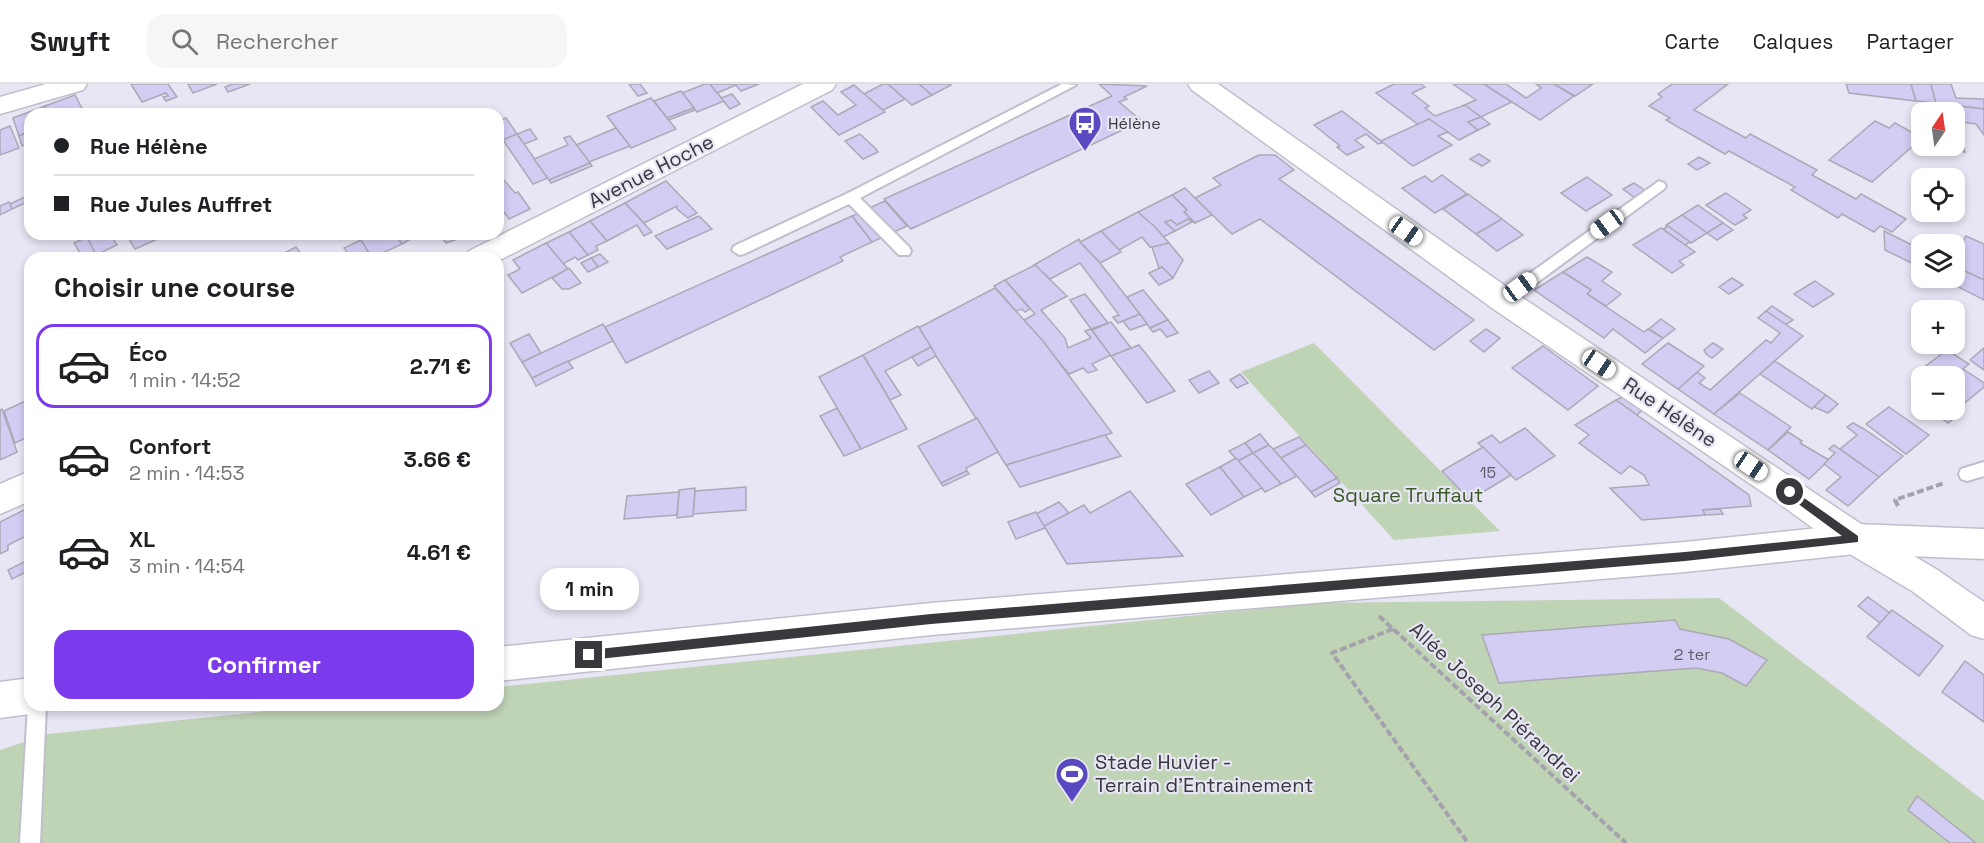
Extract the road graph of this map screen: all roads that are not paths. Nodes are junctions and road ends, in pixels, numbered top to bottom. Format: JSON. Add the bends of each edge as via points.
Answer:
{"nodes":[{"id":1,"x":74,"y":84,"type":"edge"},
{"id":2,"x":823,"y":84,"type":"edge"},
{"id":3,"x":1070,"y":85,"type":"edge"},
{"id":4,"x":1210,"y":91,"type":"edge"},
{"id":5,"x":0,"y":106,"type":"edge"},
{"id":6,"x":1659,"y":186,"type":"dead end"},
{"id":7,"x":852,"y":196,"type":"junction"},
{"id":8,"x":739,"y":250,"type":"dead end"},
{"id":9,"x":904,"y":251,"type":"dead end"},
{"id":10,"x":491,"y":252,"type":"edge"},
{"id":11,"x":1503,"y":300,"type":"junction"},
{"id":12,"x":1984,"y":469,"type":"edge"},
{"id":13,"x":1967,"y":474,"type":"road end"},
{"id":14,"x":24,"y":488,"type":"edge"},
{"id":15,"x":0,"y":500,"type":"edge"},
{"id":16,"x":1854,"y":539,"type":"junction"},
{"id":17,"x":1984,"y":544,"type":"edge"},
{"id":18,"x":1984,"y":623,"type":"edge"},
{"id":19,"x":504,"y":663,"type":"edge"},
{"id":20,"x":24,"y":697,"type":"edge"},
{"id":21,"x":0,"y":700,"type":"edge"},
{"id":22,"x":38,"y":711,"type":"edge"},
{"id":23,"x":30,"y":843,"type":"edge"}],
"edges":[{"from":1,"to":5,"type":"street"},
{"from":2,"to":10,"type":"street","name":"Avenue Hoche"},
{"from":3,"to":7,"type":"lane"},
{"from":4,"to":11,"type":"street","name":"Rue Hélène"},
{"from":6,"to":11,"type":"lane"},
{"from":7,"to":8,"type":"lane"},
{"from":7,"to":9,"type":"lane"},
{"from":11,"to":16,"type":"street","name":"Rue Hélène"},
{"from":12,"to":13,"type":"lane"},
{"from":14,"to":15,"type":"street"},
{"from":16,"to":17,"type":"street"},
{"from":16,"to":18,"type":"street","name":"Rue Hélène","via":[[1924,580]]},
{"from":16,"to":19,"type":"street","via":[[1685,557],[931,619]]},
{"from":20,"to":21,"type":"street"},
{"from":22,"to":23,"type":"lane"}]}
